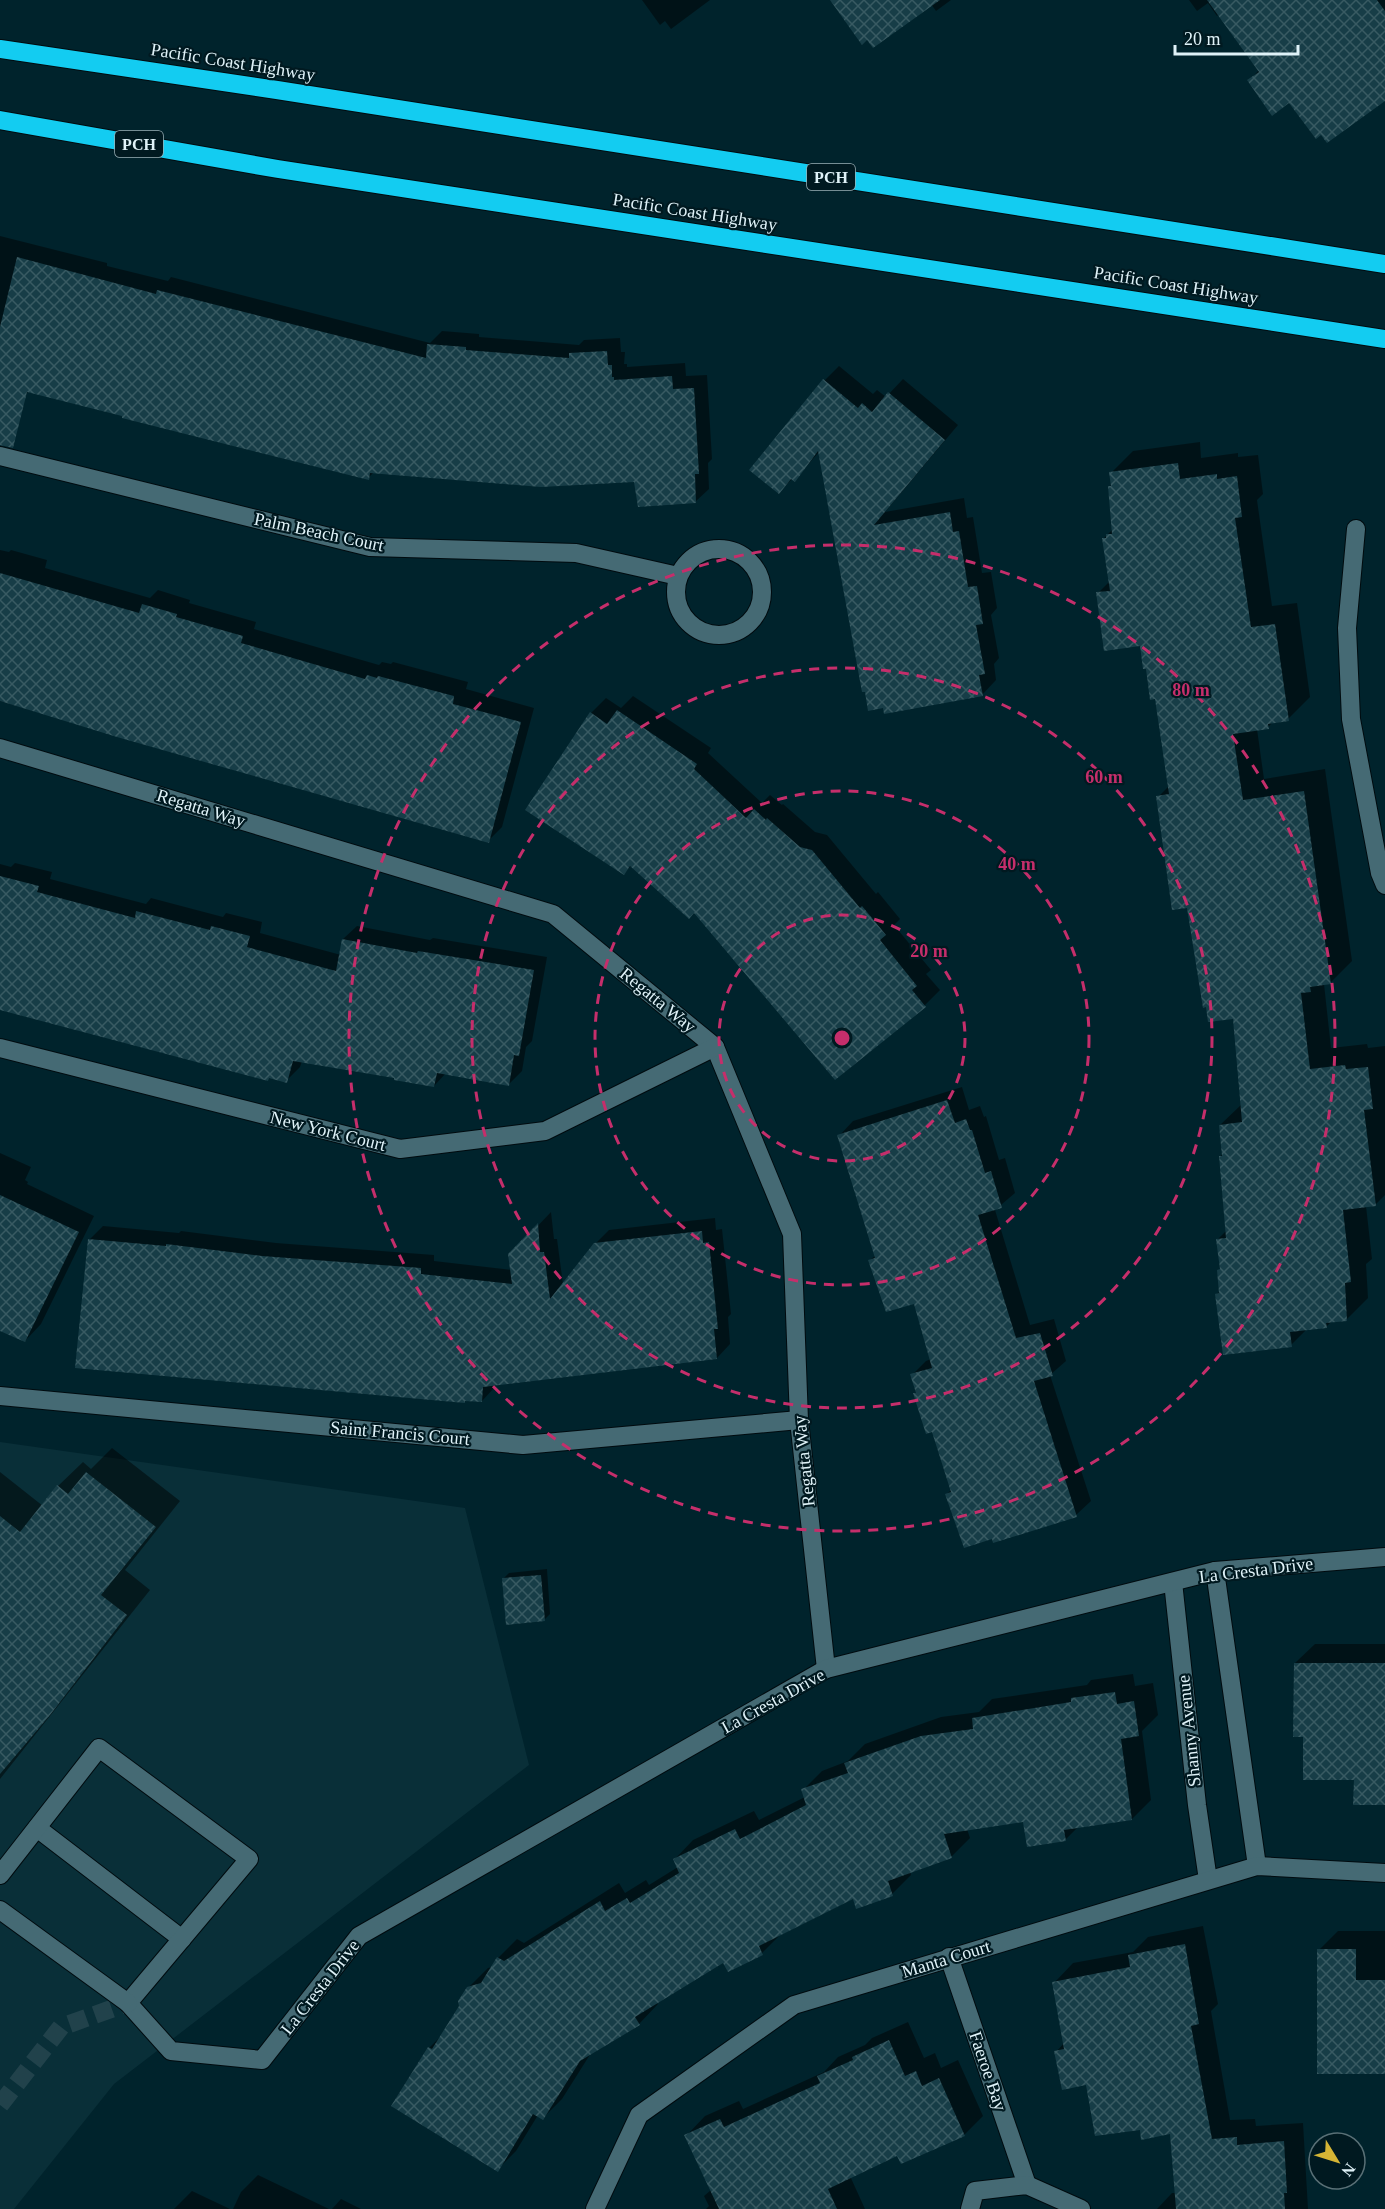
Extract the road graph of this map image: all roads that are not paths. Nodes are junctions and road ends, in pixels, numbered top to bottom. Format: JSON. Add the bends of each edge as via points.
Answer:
{"nodes":[{"id":1,"x":0,"y":49,"type":"edge"},
{"id":2,"x":0,"y":120,"type":"edge"},
{"id":3,"x":1385,"y":264,"type":"edge"},
{"id":4,"x":1385,"y":339,"type":"edge"},
{"id":5,"x":0,"y":456,"type":"edge"},
{"id":6,"x":1356,"y":529,"type":"dead end"},
{"id":7,"x":678,"y":576,"type":"junction"},
{"id":8,"x":0,"y":748,"type":"edge"},
{"id":9,"x":1385,"y":885,"type":"edge"},
{"id":10,"x":715,"y":1047,"type":"junction"},
{"id":11,"x":0,"y":1048,"type":"edge"},
{"id":12,"x":0,"y":1396,"type":"edge"},
{"id":13,"x":799,"y":1419,"type":"junction"},
{"id":14,"x":1385,"y":1557,"type":"edge"},
{"id":15,"x":1215,"y":1571,"type":"junction"},
{"id":16,"x":1173,"y":1582,"type":"junction"},
{"id":17,"x":826,"y":1670,"type":"junction"},
{"id":18,"x":36,"y":1828,"type":"junction"},
{"id":19,"x":1257,"y":1866,"type":"junction"},
{"id":20,"x":1385,"y":1873,"type":"edge"},
{"id":21,"x":0,"y":1875,"type":"edge"},
{"id":22,"x":1208,"y":1880,"type":"junction"},
{"id":23,"x":0,"y":1910,"type":"edge"},
{"id":24,"x":182,"y":1939,"type":"junction"},
{"id":25,"x":949,"y":1957,"type":"junction"},
{"id":26,"x":128,"y":2003,"type":"junction"},
{"id":27,"x":1027,"y":2185,"type":"junction"},
{"id":28,"x":595,"y":2209,"type":"edge"},
{"id":29,"x":970,"y":2209,"type":"edge"},
{"id":30,"x":1081,"y":2209,"type":"edge"}],
"edges":[{"from":1,"to":3,"type":"highway","name":"Pacific Coast Highway","number":"PCH"},
{"from":2,"to":4,"type":"highway","name":"Pacific Coast Highway","number":"PCH","via":[[278,169]]},
{"from":5,"to":7,"type":"street","name":"Palm Beach Court","via":[[370,547],[576,553]]},
{"from":6,"to":9,"type":"street","via":[[1347,628],[1351,719]]},
{"from":7,"to":7,"type":"street","via":[[677,606],[684,620],[696,630],[710,635],[740,631],[760,609],[763,595],[756,569],[735,551],[722,548],[695,555]]},
{"from":8,"to":10,"type":"street","name":"Regatta Way","via":[[553,914]]},
{"from":10,"to":11,"type":"street","name":"New York Court","via":[[545,1131],[400,1149]]},
{"from":10,"to":13,"type":"street","name":"Regatta Way","via":[[792,1234]]},
{"from":12,"to":13,"type":"street","name":"Saint Francis Court","via":[[523,1445]]},
{"from":13,"to":17,"type":"street","name":"Regatta Way"},
{"from":14,"to":15,"type":"street","name":"La Cresta Drive"},
{"from":15,"to":16,"type":"street","name":"La Cresta Drive"},
{"from":15,"to":19,"type":"street"},
{"from":16,"to":17,"type":"street","name":"La Cresta Drive"},
{"from":16,"to":22,"type":"street","name":"Shanny Avenue"},
{"from":17,"to":26,"type":"street","name":"La Cresta Drive","via":[[359,1936],[262,2060],[171,2051]]},
{"from":18,"to":21,"type":"street"},
{"from":18,"to":24,"type":"street"},
{"from":18,"to":24,"type":"street","via":[[99,1748],[249,1859]]},
{"from":19,"to":20,"type":"street","name":"Manta Court"},
{"from":19,"to":22,"type":"street","name":"Manta Court"},
{"from":22,"to":25,"type":"street","name":"Manta Court"},
{"from":23,"to":26,"type":"street"},
{"from":24,"to":26,"type":"street"},
{"from":25,"to":27,"type":"street","name":"Faeroe Bay"},
{"from":25,"to":28,"type":"street","name":"Manta Court","via":[[794,2005],[639,2115]]},
{"from":27,"to":29,"type":"street","via":[[975,2191]]},
{"from":27,"to":30,"type":"street"}]}
